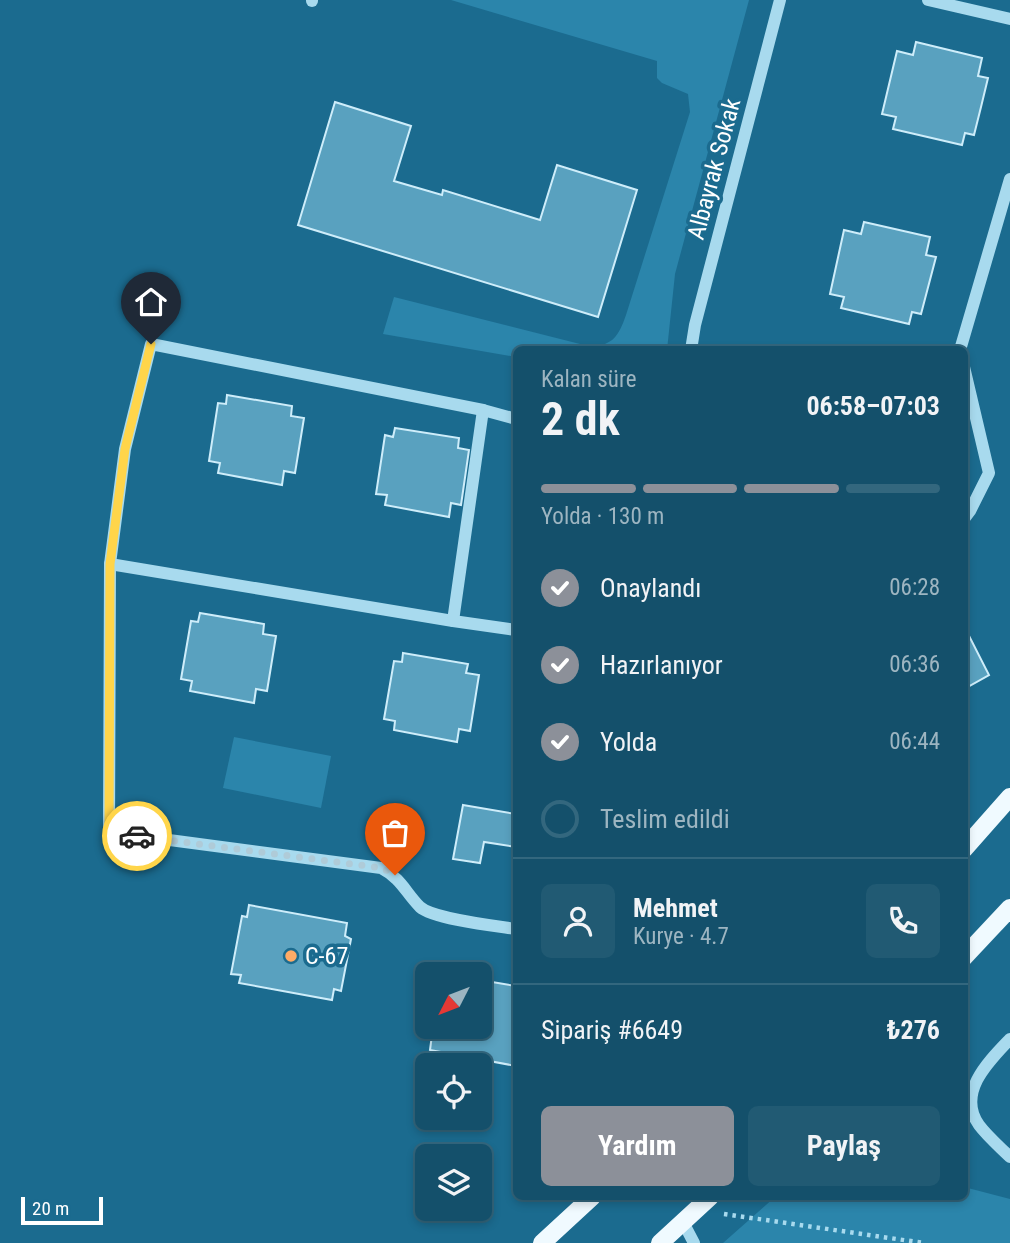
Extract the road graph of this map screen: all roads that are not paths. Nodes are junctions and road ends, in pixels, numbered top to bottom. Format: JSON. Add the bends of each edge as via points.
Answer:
{"nodes":[{"id":1,"x":780,"y":0,"type":"edge"},
{"id":2,"x":928,"y":0,"type":"edge"},
{"id":3,"x":1010,"y":19,"type":"edge"},
{"id":4,"x":1010,"y":179,"type":"edge"},
{"id":5,"x":692,"y":346,"type":"edge"},
{"id":6,"x":961,"y":346,"type":"edge"},
{"id":7,"x":968,"y":385,"type":"edge"},
{"id":8,"x":484,"y":410,"type":"junction"},
{"id":9,"x":513,"y":418,"type":"edge"},
{"id":10,"x":968,"y":512,"type":"edge"},
{"id":11,"x":110,"y":564,"type":"junction"},
{"id":12,"x":453,"y":621,"type":"junction"},
{"id":13,"x":513,"y":629,"type":"edge"},
{"id":14,"x":1010,"y":797,"type":"edge"},
{"id":15,"x":982,"y":828,"type":"junction"},
{"id":16,"x":968,"y":833,"type":"edge"},
{"id":17,"x":968,"y":844,"type":"edge"},
{"id":18,"x":1010,"y":908,"type":"edge"},
{"id":19,"x":513,"y":928,"type":"edge"},
{"id":20,"x":968,"y":953,"type":"edge"},
{"id":21,"x":1010,"y":1039,"type":"edge"},
{"id":22,"x":1010,"y":1157,"type":"edge"},
{"id":23,"x":589,"y":1200,"type":"edge"},
{"id":24,"x":707,"y":1200,"type":"edge"},
{"id":25,"x":690,"y":1216,"type":"junction"},
{"id":26,"x":542,"y":1243,"type":"edge"},
{"id":27,"x":660,"y":1243,"type":"edge"},
{"id":28,"x":694,"y":1243,"type":"edge"}],
"edges":[{"from":1,"to":5,"type":"street","name":"Albayrak Sokak"},
{"from":2,"to":3,"type":"street"},
{"from":4,"to":6,"type":"street"},
{"from":7,"to":10,"type":"street","via":[[989,473]]},
{"from":8,"to":9,"type":"street"},
{"from":8,"to":11,"type":"street","via":[[151,344],[125,449]]},
{"from":8,"to":12,"type":"street"},
{"from":11,"to":12,"type":"street"},
{"from":11,"to":19,"type":"street","via":[[109,832],[382,868],[395,875],[421,908],[434,915]]},
{"from":12,"to":13,"type":"street"},
{"from":14,"to":15,"type":"main road"},
{"from":15,"to":16,"type":"street"},
{"from":15,"to":17,"type":"main road"},
{"from":18,"to":20,"type":"main road"},
{"from":21,"to":22,"type":"street","via":[[982,1070],[971,1098],[979,1124]]},
{"from":23,"to":26,"type":"main road"},
{"from":24,"to":25,"type":"main road"},
{"from":25,"to":27,"type":"main road"},
{"from":25,"to":28,"type":"street"}]}
